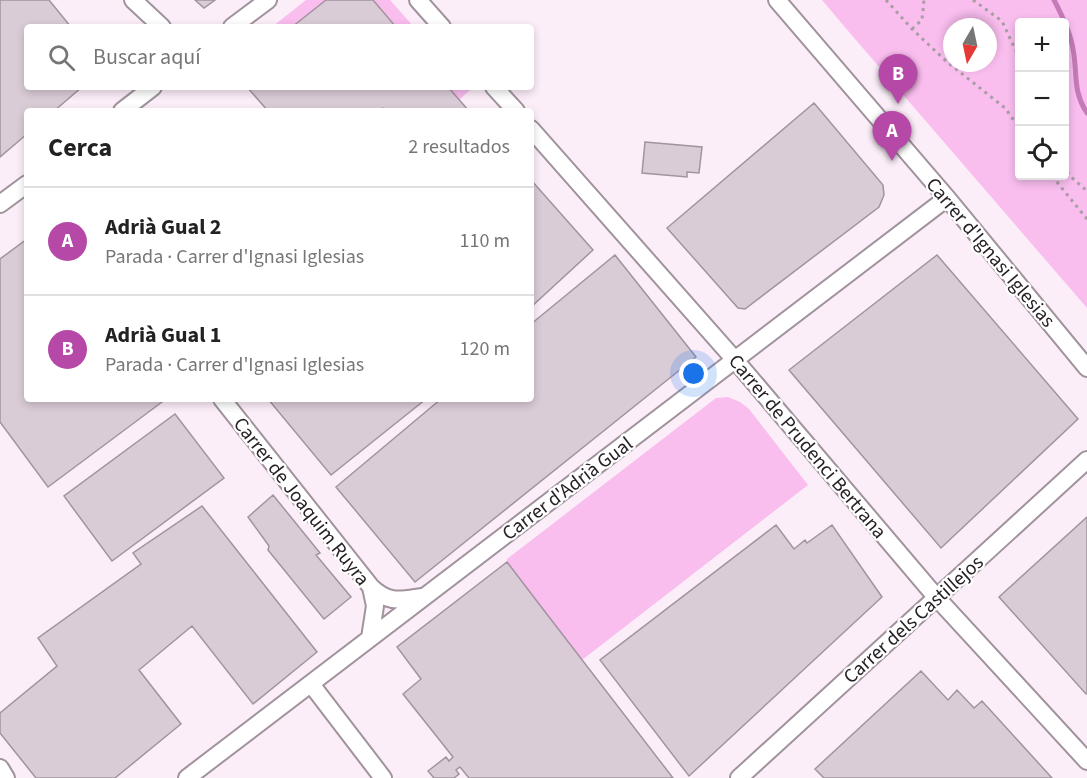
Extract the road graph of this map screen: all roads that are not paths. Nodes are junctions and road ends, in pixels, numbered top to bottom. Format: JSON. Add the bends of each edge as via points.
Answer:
{"nodes":[{"id":1,"x":133,"y":0,"type":"edge"},
{"id":2,"x":268,"y":0,"type":"edge"},
{"id":3,"x":418,"y":0,"type":"edge"},
{"id":4,"x":777,"y":0,"type":"edge"},
{"id":5,"x":159,"y":24,"type":"edge"},
{"id":6,"x":236,"y":24,"type":"edge"},
{"id":7,"x":439,"y":24,"type":"edge"},
{"id":8,"x":149,"y":90,"type":"edge"},
{"id":9,"x":497,"y":90,"type":"edge"},
{"id":10,"x":126,"y":108,"type":"edge"},
{"id":11,"x":513,"y":108,"type":"edge"},
{"id":12,"x":534,"y":132,"type":"edge"},
{"id":13,"x":24,"y":186,"type":"edge"},
{"id":14,"x":24,"y":194,"type":"edge"},
{"id":15,"x":947,"y":198,"type":"junction"},
{"id":16,"x":1,"y":204,"type":"edge"},
{"id":17,"x":735,"y":360,"type":"junction"},
{"id":18,"x":1087,"y":368,"type":"edge"},
{"id":19,"x":224,"y":402,"type":"edge"},
{"id":20,"x":1087,"y":460,"type":"edge"},
{"id":21,"x":371,"y":587,"type":"junction"},
{"id":22,"x":422,"y":597,"type":"junction"},
{"id":23,"x":937,"y":598,"type":"junction"},
{"id":24,"x":370,"y":638,"type":"junction"},
{"id":25,"x":311,"y":684,"type":"junction"},
{"id":26,"x":1087,"y":761,"type":"edge"},
{"id":27,"x":0,"y":768,"type":"edge"},
{"id":28,"x":6,"y":778,"type":"edge"},
{"id":29,"x":187,"y":778,"type":"edge"},
{"id":30,"x":383,"y":778,"type":"edge"},
{"id":31,"x":739,"y":778,"type":"edge"}],
"edges":[{"from":1,"to":5,"type":"street"},
{"from":2,"to":6,"type":"street"},
{"from":3,"to":7,"type":"street"},
{"from":4,"to":15,"type":"street","name":"Carrer d'Ignasi Iglesias"},
{"from":8,"to":10,"type":"street"},
{"from":9,"to":11,"type":"street"},
{"from":12,"to":17,"type":"street","name":"Carrer de Prudenci Bertrana"},
{"from":13,"to":16,"type":"street"},
{"from":14,"to":16,"type":"street"},
{"from":15,"to":17,"type":"street","name":"Carrer d'Adrià Gual"},
{"from":15,"to":18,"type":"street","name":"Carrer d'Ignasi Iglesias"},
{"from":17,"to":22,"type":"street","name":"Carrer d'Adrià Gual"},
{"from":17,"to":23,"type":"street","name":"Carrer de Prudenci Bertrana"},
{"from":19,"to":21,"type":"street","name":"Carrer de Joaquim Ruyra"},
{"from":20,"to":23,"type":"street","name":"Carrer dels Castillejos"},
{"from":21,"to":22,"type":"street","name":"Carrer de Joaquim Ruyra","via":[[393,600]]},
{"from":21,"to":24,"type":"street","via":[[375,606]]},
{"from":22,"to":24,"type":"street","name":"Carrer d'Adrià Gual"},
{"from":23,"to":26,"type":"street","name":"Carrer de Prudenci Bertrana"},
{"from":23,"to":31,"type":"street","name":"Carrer dels Castillejos"},
{"from":24,"to":25,"type":"street","name":"Carrer d'Adrià Gual"},
{"from":25,"to":29,"type":"street","name":"Carrer d'Adrià Gual"},
{"from":25,"to":30,"type":"street"},
{"from":27,"to":28,"type":"street"}]}
